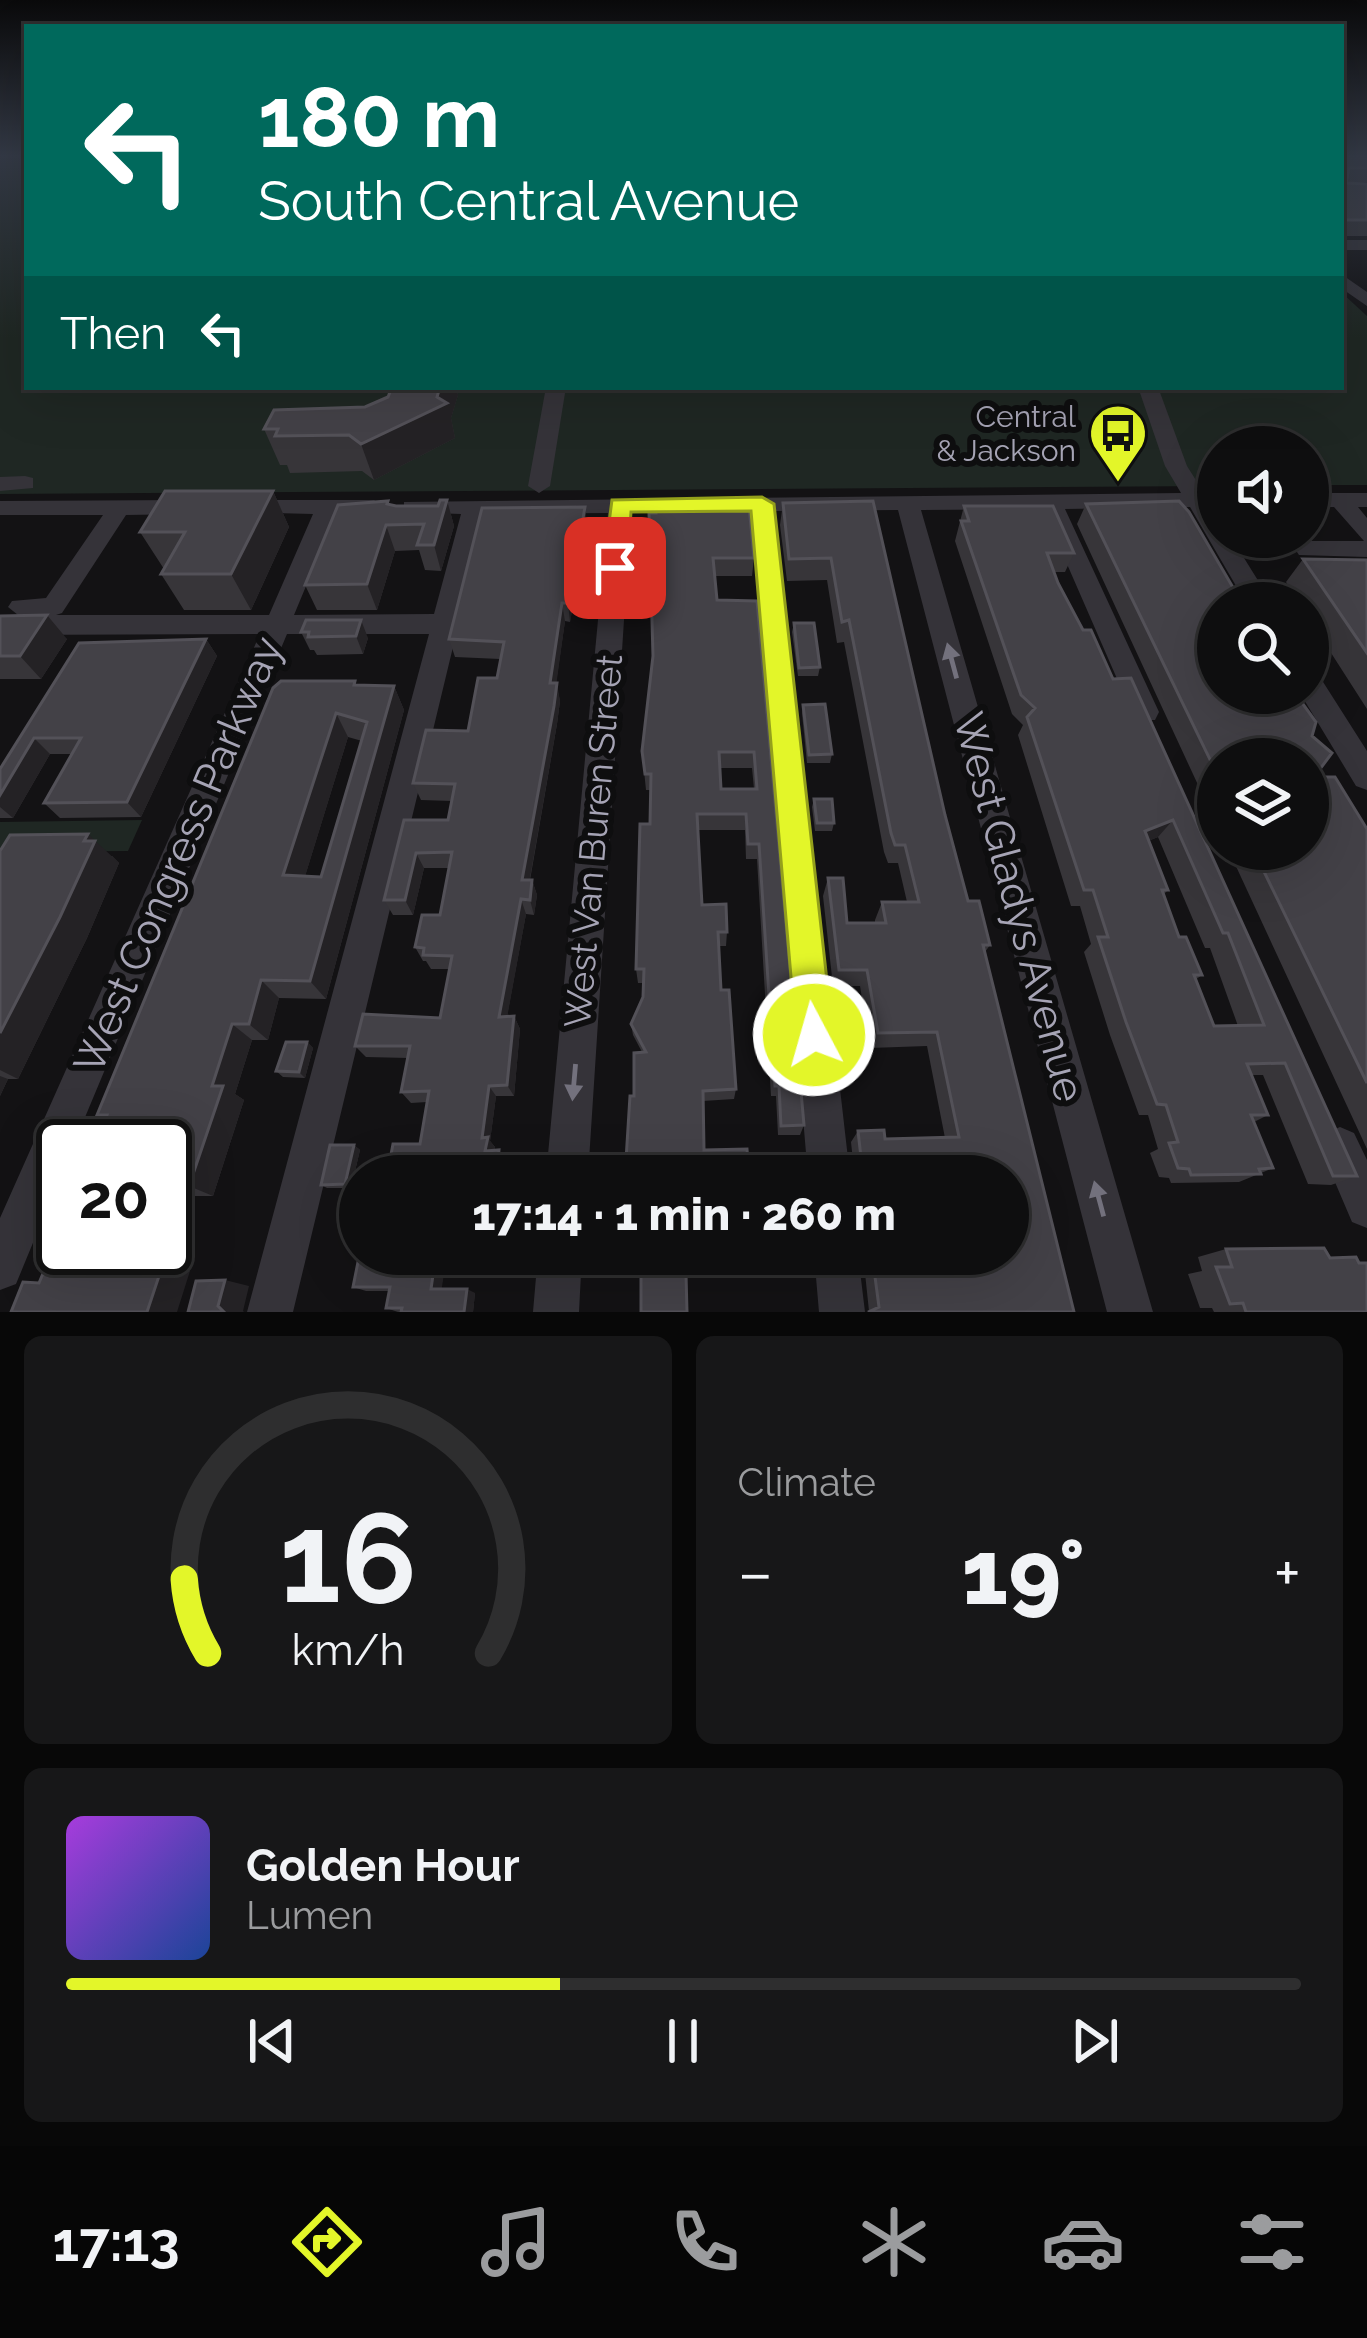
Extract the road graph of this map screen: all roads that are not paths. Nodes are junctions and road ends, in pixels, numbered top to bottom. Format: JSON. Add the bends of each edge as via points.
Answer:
{"nodes":[{"id":1,"x":1344,"y":282,"type":"edge"},
{"id":2,"x":1367,"y":301,"type":"edge"},
{"id":3,"x":555,"y":390,"type":"edge"},
{"id":4,"x":1149,"y":390,"type":"edge"},
{"id":5,"x":25,"y":483,"type":"dead end"},
{"id":6,"x":0,"y":484,"type":"edge"},
{"id":7,"x":539,"y":487,"type":"dead end"},
{"id":8,"x":1197,"y":490,"type":"edge"},
{"id":9,"x":1197,"y":500,"type":"edge"},
{"id":10,"x":1329,"y":500,"type":"edge"},
{"id":11,"x":1340,"y":500,"type":"junction"},
{"id":12,"x":1367,"y":500,"type":"edge"},
{"id":13,"x":1051,"y":502,"type":"junction"},
{"id":14,"x":908,"y":503,"type":"junction"},
{"id":15,"x":762,"y":504,"type":"junction"},
{"id":16,"x":620,"y":505,"type":"junction"},
{"id":17,"x":475,"y":506,"type":"junction"},
{"id":18,"x":328,"y":507,"type":"junction"},
{"id":19,"x":120,"y":508,"type":"junction"},
{"id":20,"x":2,"y":510,"type":"edge"},
{"id":21,"x":1367,"y":534,"type":"edge"},
{"id":22,"x":1367,"y":549,"type":"edge"},
{"id":23,"x":1329,"y":550,"type":"edge"},
{"id":24,"x":0,"y":608,"type":"edge"},
{"id":25,"x":446,"y":623,"type":"junction"},
{"id":26,"x":278,"y":624,"type":"junction"},
{"id":27,"x":0,"y":625,"type":"edge"},
{"id":28,"x":95,"y":625,"type":"junction"},
{"id":29,"x":71,"y":663,"type":"edge"},
{"id":30,"x":1328,"y":714,"type":"edge"},
{"id":31,"x":1155,"y":733,"type":"edge"},
{"id":32,"x":1367,"y":776,"type":"edge"},
{"id":33,"x":1328,"y":1121,"type":"edge"},
{"id":34,"x":569,"y":1155,"type":"edge"},
{"id":35,"x":827,"y":1155,"type":"edge"},
{"id":36,"x":1367,"y":1207,"type":"edge"},
{"id":37,"x":0,"y":1268,"type":"edge"},
{"id":38,"x":559,"y":1275,"type":"edge"},
{"id":39,"x":838,"y":1275,"type":"edge"},
{"id":40,"x":271,"y":1312,"type":"edge"},
{"id":41,"x":556,"y":1312,"type":"edge"},
{"id":42,"x":842,"y":1312,"type":"edge"},
{"id":43,"x":1130,"y":1312,"type":"edge"}],
"edges":[{"from":1,"to":2,"type":"street"},
{"from":3,"to":7,"type":"street"},
{"from":4,"to":8,"type":"street","via":[[1176,466]]},
{"from":5,"to":6,"type":"street"},
{"from":9,"to":13,"type":"street"},
{"from":10,"to":11,"type":"street"},
{"from":11,"to":12,"type":"street"},
{"from":11,"to":21,"type":"street"},
{"from":13,"to":14,"type":"street"},
{"from":13,"to":31,"type":"street"},
{"from":14,"to":15,"type":"street"},
{"from":43,"to":14,"type":"street","name":"West Gladys Avenue","one_way":true},
{"from":15,"to":16,"type":"street"},
{"from":15,"to":35,"type":"street"},
{"from":16,"to":17,"type":"street"},
{"from":16,"to":34,"type":"street","name":"West Van Buren Street","one_way":true},
{"from":17,"to":18,"type":"street"},
{"from":17,"to":25,"type":"street"},
{"from":18,"to":19,"type":"street"},
{"from":18,"to":26,"type":"street","name":"West Congress Parkway"},
{"from":19,"to":20,"type":"street"},
{"from":19,"to":24,"type":"street","via":[[52,607]]},
{"from":22,"to":23,"type":"street"},
{"from":25,"to":26,"type":"street"},
{"from":25,"to":40,"type":"street"},
{"from":26,"to":28,"type":"street"},
{"from":26,"to":37,"type":"street","name":"West Congress Parkway"},
{"from":27,"to":28,"type":"street"},
{"from":28,"to":29,"type":"street"},
{"from":30,"to":32,"type":"street"},
{"from":33,"to":36,"type":"street"},
{"from":38,"to":41,"type":"street"},
{"from":39,"to":42,"type":"street"}]}
